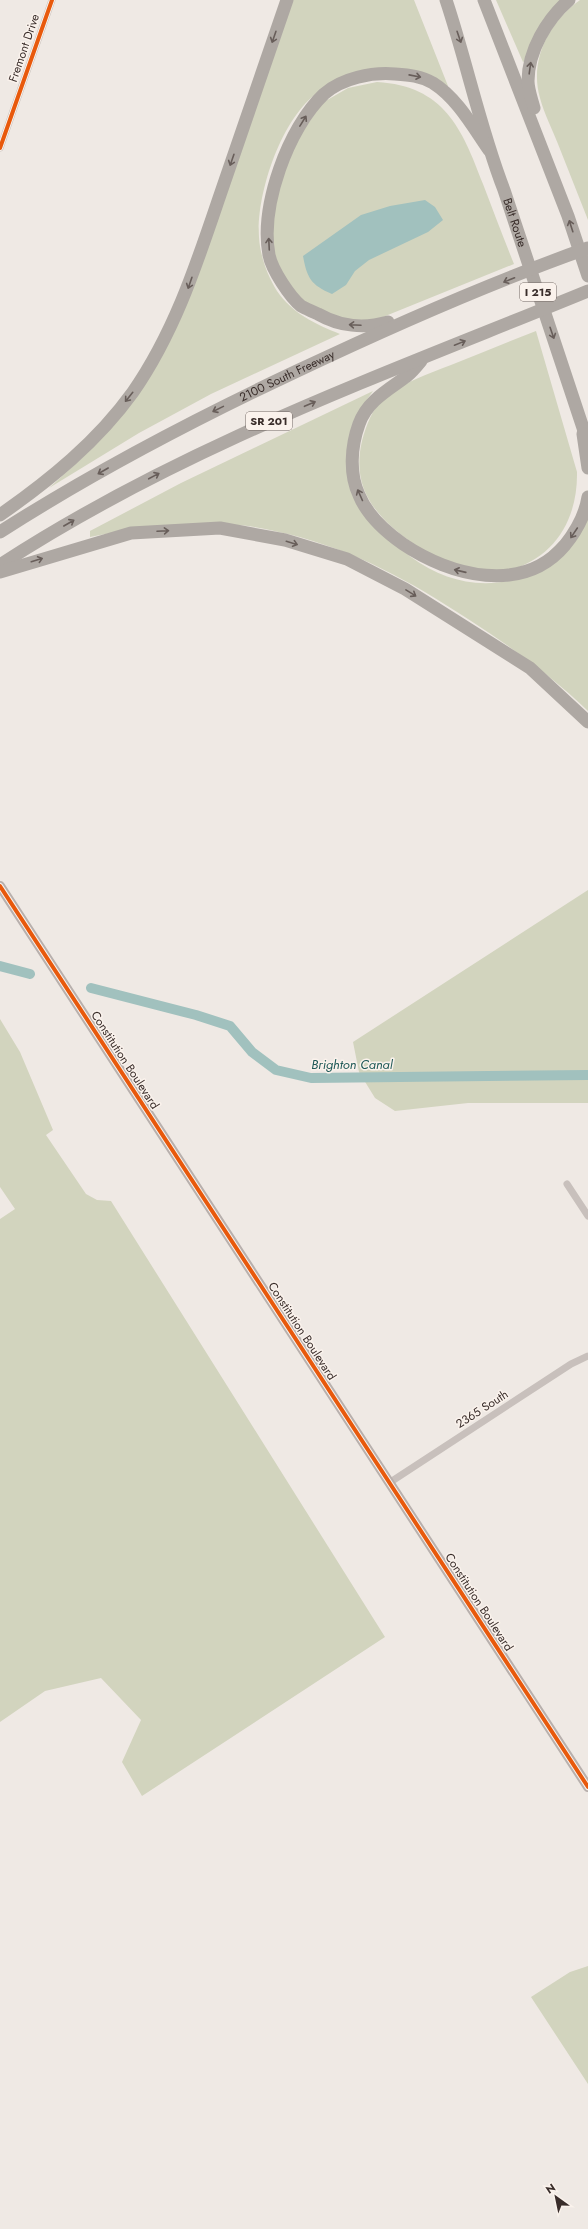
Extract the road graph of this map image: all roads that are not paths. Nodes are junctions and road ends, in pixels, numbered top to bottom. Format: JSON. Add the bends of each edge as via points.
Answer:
{"nodes":[{"id":1,"x":52,"y":0,"type":"edge"},
{"id":2,"x":287,"y":0,"type":"edge"},
{"id":3,"x":446,"y":0,"type":"edge"},
{"id":4,"x":484,"y":0,"type":"edge"},
{"id":5,"x":569,"y":0,"type":"edge"},
{"id":6,"x":0,"y":148,"type":"edge"},
{"id":7,"x":488,"y":150,"type":"junction"},
{"id":8,"x":547,"y":160,"type":"junction"},
{"id":9,"x":588,"y":248,"type":"edge"},
{"id":10,"x":588,"y":276,"type":"edge"},
{"id":11,"x":588,"y":291,"type":"edge"},
{"id":12,"x":434,"y":309,"type":"junction"},
{"id":13,"x":424,"y":358,"type":"junction"},
{"id":14,"x":581,"y":421,"type":"junction"},
{"id":15,"x":588,"y":443,"type":"edge"},
{"id":16,"x":588,"y":468,"type":"edge"},
{"id":17,"x":588,"y":497,"type":"edge"},
{"id":18,"x":0,"y":515,"type":"edge"},
{"id":19,"x":0,"y":532,"type":"edge"},
{"id":20,"x":0,"y":565,"type":"edge"},
{"id":21,"x":0,"y":572,"type":"edge"},
{"id":22,"x":588,"y":722,"type":"edge"},
{"id":23,"x":0,"y":886,"type":"edge"},
{"id":24,"x":567,"y":1184,"type":"dead end"},
{"id":25,"x":588,"y":1216,"type":"edge"},
{"id":26,"x":588,"y":1356,"type":"edge"},
{"id":27,"x":389,"y":1483,"type":"junction"},
{"id":28,"x":588,"y":1786,"type":"edge"}],
"edges":[{"from":1,"to":6,"type":"street","name":"Fremont Drive"},
{"from":2,"to":18,"type":"highway","one_way":true,"via":[[187,292],[163,344],[133,392],[97,436],[52,478]]},
{"from":3,"to":7,"type":"highway","name":"Belt Route","number":"I 215","one_way":true,"via":[[461,45]]},
{"from":4,"to":8,"type":"highway"},
{"from":8,"to":5,"type":"highway","one_way":true,"via":[[528,82],[531,58],[550,20]]},
{"from":12,"to":7,"type":"highway","one_way":true,"via":[[374,326],[350,325],[328,320],[301,306],[284,287],[269,256],[268,224],[275,185],[285,151],[305,117],[324,94],[340,83],[382,73],[419,76],[433,84],[456,105]]},
{"from":7,"to":14,"type":"highway","name":"Belt Route","number":"I 215","one_way":true,"via":[[504,190]]},
{"from":10,"to":8,"type":"highway","one_way":true},
{"from":9,"to":12,"type":"highway","name":"2100 South Freeway","number":"SR 201","one_way":true},
{"from":13,"to":11,"type":"highway","number":"SR 201","one_way":true},
{"from":12,"to":19,"type":"highway","name":"2100 South Freeway","number":"SR 201","one_way":true,"via":[[356,342],[193,421]]},
{"from":17,"to":13,"type":"highway","one_way":true,"via":[[582,520],[557,554],[534,569],[506,576],[480,576],[451,569],[419,554],[393,536],[371,515],[359,495],[354,478],[352,452],[359,424],[367,408],[381,394],[408,376]]},
{"from":20,"to":13,"type":"highway","number":"SR 201","one_way":true,"via":[[71,521],[174,466],[258,426]]},
{"from":14,"to":15,"type":"highway","name":"Belt Route","number":"I 215"},
{"from":14,"to":16,"type":"highway"},
{"from":21,"to":22,"type":"highway","one_way":true,"via":[[131,533],[220,528],[285,540],[347,559],[405,589],[530,668]]},
{"from":23,"to":27,"type":"street","name":"Constitution Boulevard"},
{"from":24,"to":25,"type":"street"},
{"from":26,"to":27,"type":"street","name":"2365 South","via":[[571,1364]]},
{"from":27,"to":28,"type":"street","name":"Constitution Boulevard"}]}
